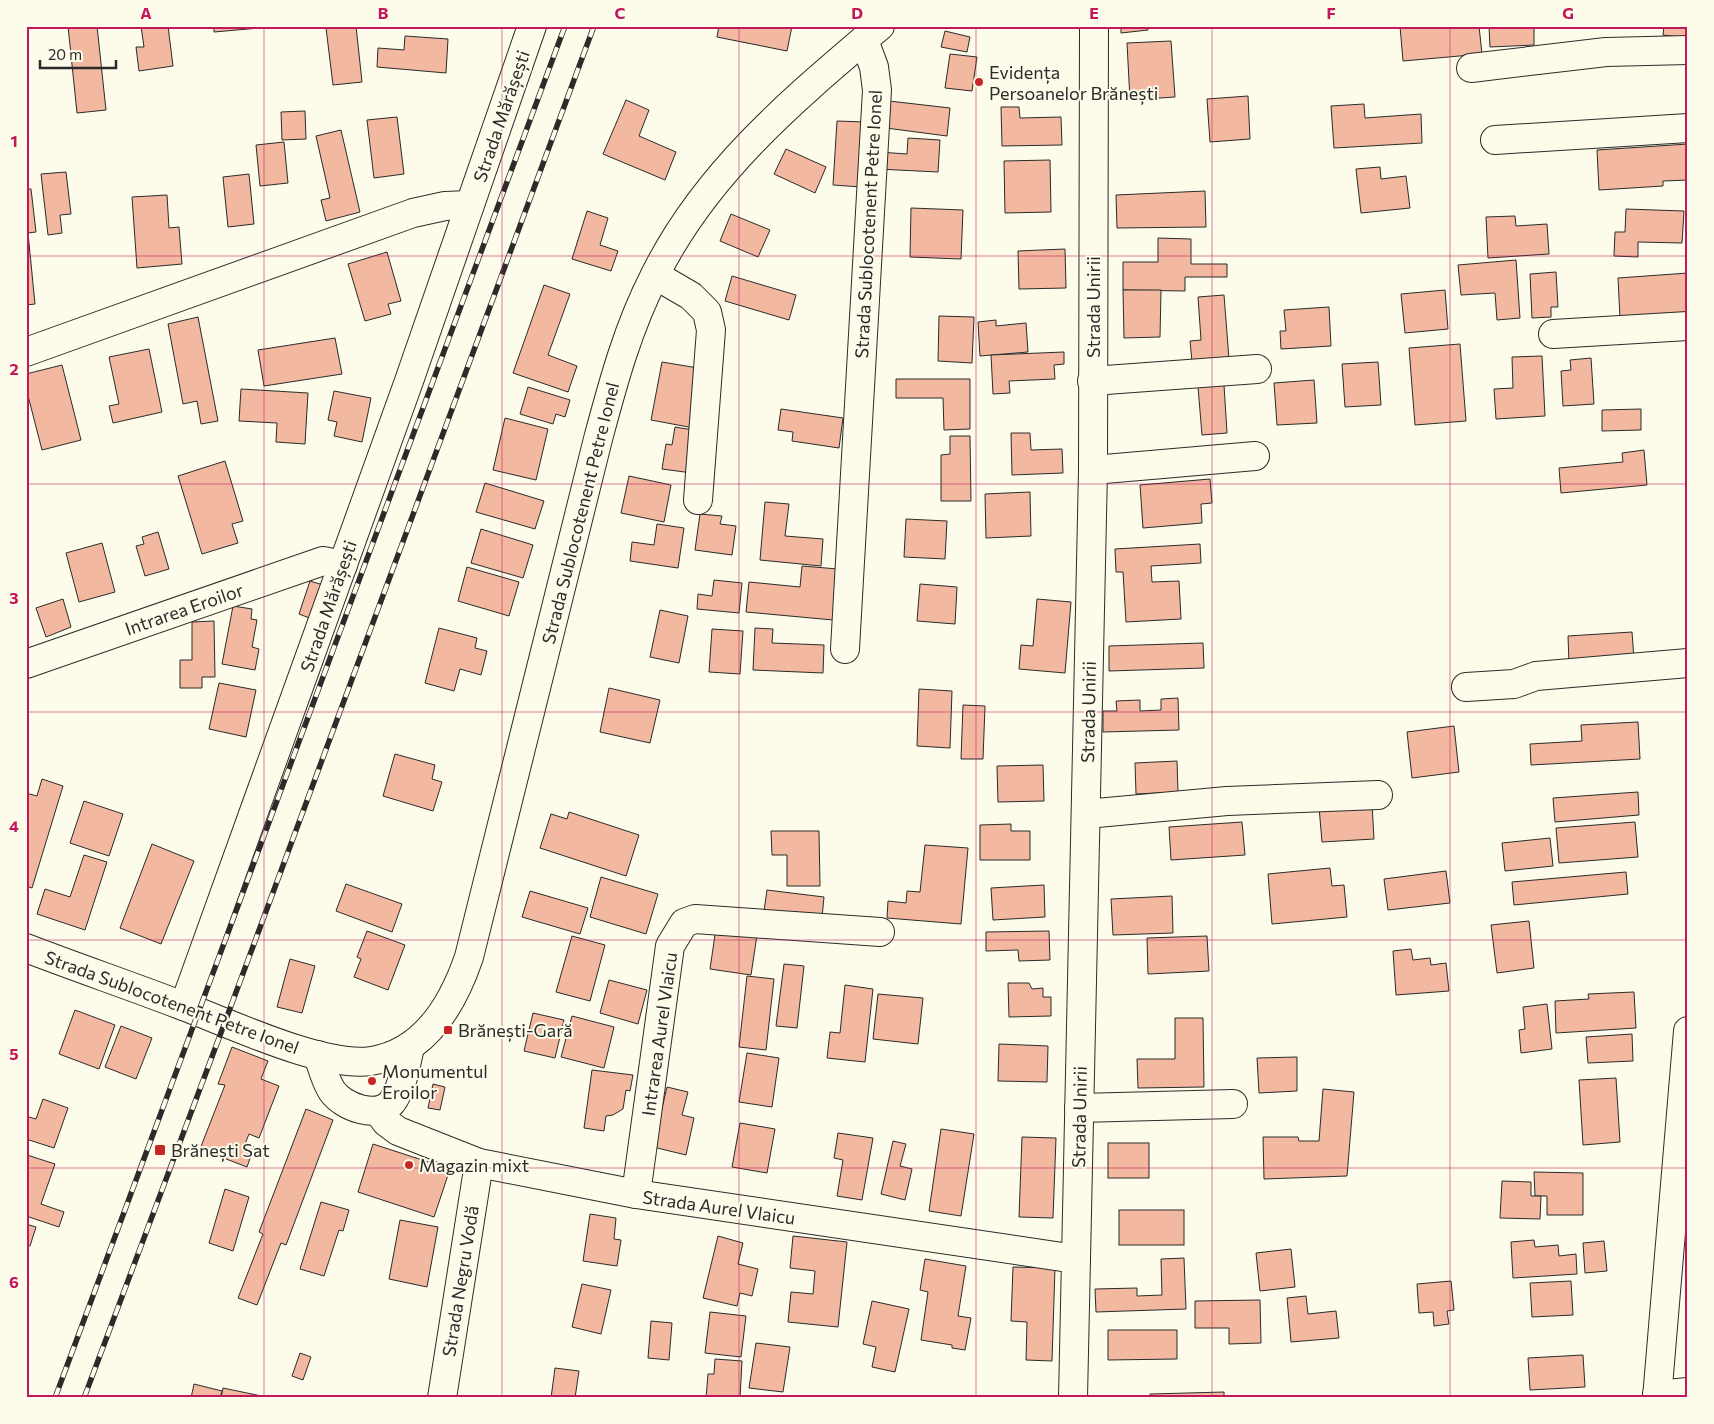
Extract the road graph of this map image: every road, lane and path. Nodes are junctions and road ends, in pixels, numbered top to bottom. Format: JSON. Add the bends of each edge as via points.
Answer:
{"nodes":[{"id":1,"x":532,"y":26,"type":"edge"},
{"id":2,"x":1094,"y":26,"type":"edge"},
{"id":3,"x":872,"y":33,"type":"edge"},
{"id":4,"x":1688,"y":50,"type":"edge"},
{"id":5,"x":1471,"y":68,"type":"dead end"},
{"id":6,"x":1688,"y":128,"type":"edge"},
{"id":7,"x":1495,"y":140,"type":"dead end"},
{"id":8,"x":469,"y":205,"type":"junction"},
{"id":9,"x":654,"y":275,"type":"junction"},
{"id":10,"x":1688,"y":326,"type":"edge"},
{"id":11,"x":1553,"y":334,"type":"dead end"},
{"id":12,"x":26,"y":352,"type":"edge"},
{"id":13,"x":1257,"y":369,"type":"dead end"},
{"id":14,"x":1092,"y":381,"type":"junction"},
{"id":15,"x":1255,"y":456,"type":"dead end"},
{"id":16,"x":1093,"y":470,"type":"junction"},
{"id":17,"x":698,"y":500,"type":"dead end"},
{"id":18,"x":343,"y":565,"type":"junction"},
{"id":19,"x":845,"y":649,"type":"dead end"},
{"id":20,"x":1688,"y":662,"type":"edge"},
{"id":21,"x":26,"y":664,"type":"edge"},
{"id":22,"x":1466,"y":687,"type":"dead end"},
{"id":23,"x":1378,"y":795,"type":"dead end"},
{"id":24,"x":1086,"y":814,"type":"junction"},
{"id":25,"x":880,"y":932,"type":"dead end"},
{"id":26,"x":27,"y":949,"type":"edge"},
{"id":27,"x":184,"y":1006,"type":"junction"},
{"id":28,"x":1688,"y":1032,"type":"edge"},
{"id":29,"x":410,"y":1047,"type":"junction"},
{"id":30,"x":318,"y":1055,"type":"junction"},
{"id":31,"x":1234,"y":1104,"type":"dead end"},
{"id":32,"x":1079,"y":1108,"type":"junction"},
{"id":33,"x":378,"y":1111,"type":"junction"},
{"id":34,"x":479,"y":1163,"type":"junction"},
{"id":35,"x":636,"y":1194,"type":"junction"},
{"id":36,"x":1076,"y":1259,"type":"junction"},
{"id":37,"x":1688,"y":1392,"type":"edge"},
{"id":38,"x":1657,"y":1396,"type":"edge"},
{"id":39,"x":442,"y":1398,"type":"edge"},
{"id":40,"x":1073,"y":1398,"type":"edge"}],
"edges":[{"from":1,"to":8,"type":"street","name":"Strada Mărășești"},
{"from":2,"to":14,"type":"street","name":"Strada Unirii"},
{"from":3,"to":9,"type":"street","name":"Strada Sublocotenent Petre Ionel","via":[[787,107],[717,178],[687,218]]},
{"from":3,"to":19,"type":"street","name":"Strada Sublocotenent Petre Ionel","via":[[877,90]]},
{"from":4,"to":5,"type":"street","via":[[1606,52]]},
{"from":6,"to":7,"type":"street"},
{"from":8,"to":12,"type":"street","name":"Strada Mărășești","via":[[413,213]]},
{"from":8,"to":18,"type":"street","name":"Strada Mărășești"},
{"from":9,"to":17,"type":"street","via":[[690,296],[707,312],[712,330]]},
{"from":9,"to":29,"type":"street","name":"Strada Sublocotenent Petre Ionel","via":[[635,318],[612,388],[469,956],[456,989],[440,1016],[428,1032]]},
{"from":10,"to":11,"type":"street"},
{"from":13,"to":14,"type":"street"},
{"from":14,"to":16,"type":"street","name":"Strada Unirii"},
{"from":15,"to":16,"type":"street"},
{"from":16,"to":24,"type":"street","name":"Strada Unirii"},
{"from":18,"to":21,"type":"street","name":"Intrarea Eroilor","via":[[323,560]]},
{"from":18,"to":27,"type":"street","name":"Strada Mărășești"},
{"from":20,"to":22,"type":"street","via":[[1536,676],[1514,684]]},
{"from":23,"to":24,"type":"street","via":[[1227,801]]},
{"from":24,"to":32,"type":"street","name":"Strada Unirii"},
{"from":25,"to":35,"type":"street","name":"Intrarea Aurel Vlaicu","via":[[695,919],[684,923],[670,946]]},
{"from":26,"to":27,"type":"street","name":"Strada Sublocotenent Petre Ionel"},
{"from":27,"to":30,"type":"street","name":"Strada Sublocotenent Petre Ionel"},
{"from":28,"to":38,"type":"street"},
{"from":29,"to":30,"type":"street","name":"Strada Sublocotenent Petre Ionel","via":[[370,1061],[348,1061]]},
{"from":29,"to":33,"type":"street","via":[[392,1102]]},
{"from":30,"to":33,"type":"street","name":"Strada Sublocotenent Petre Ionel","via":[[333,1093],[361,1109]]},
{"from":31,"to":32,"type":"street"},
{"from":32,"to":36,"type":"street","name":"Strada Unirii"},
{"from":33,"to":34,"type":"street","name":"Strada Aurel Vlaicu","via":[[398,1131]]},
{"from":34,"to":35,"type":"street","name":"Strada Aurel Vlaicu"},
{"from":34,"to":39,"type":"street","name":"Strada Negru Vodă"},
{"from":35,"to":36,"type":"street","name":"Strada Aurel Vlaicu"},
{"from":36,"to":40,"type":"street","name":"Strada Unirii"},
{"from":37,"to":38,"type":"street"}]}
